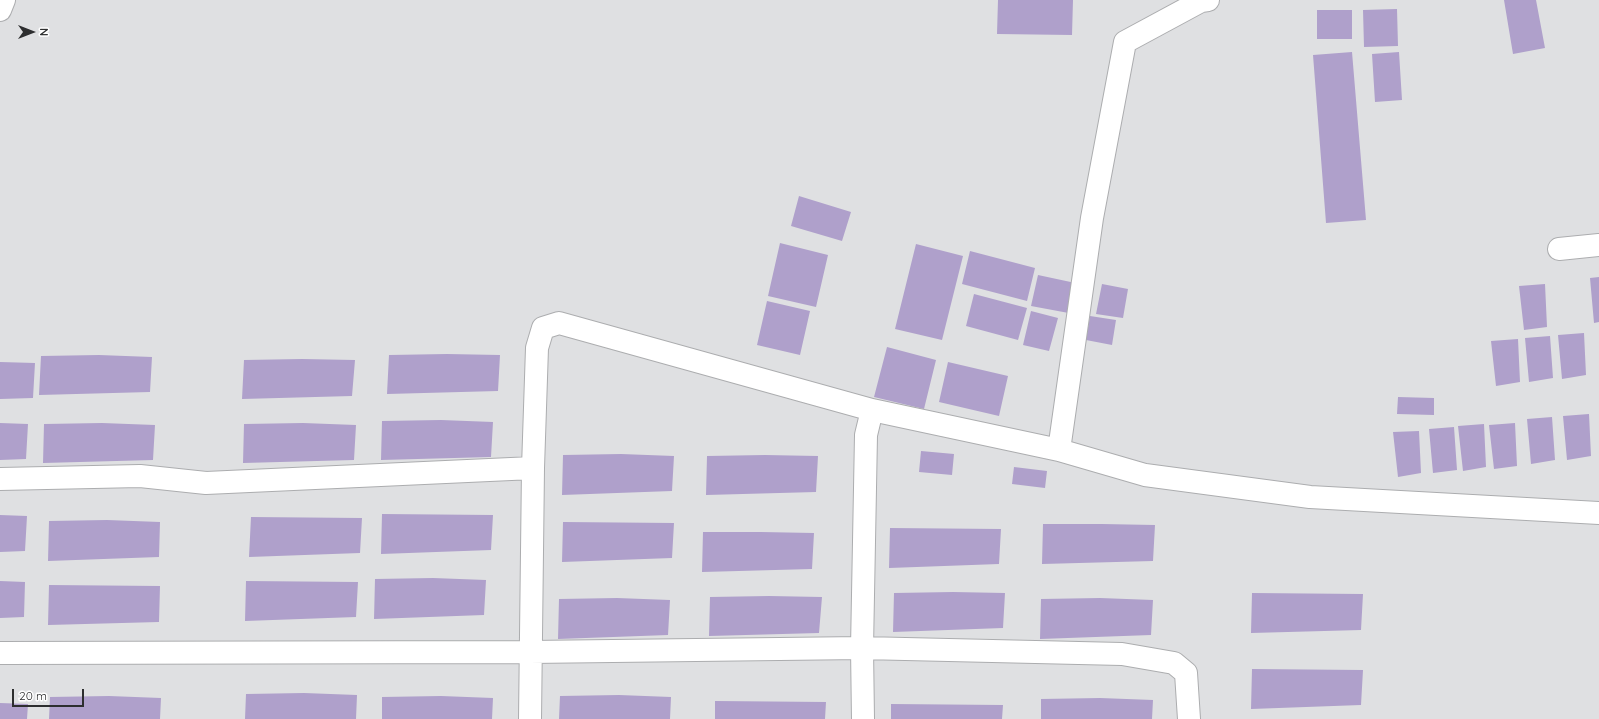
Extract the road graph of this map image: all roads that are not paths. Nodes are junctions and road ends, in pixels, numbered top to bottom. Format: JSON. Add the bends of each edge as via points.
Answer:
{"nodes":[{"id":1,"x":4,"y":0,"type":"edge"},
{"id":2,"x":1203,"y":0,"type":"edge"},
{"id":3,"x":0,"y":10,"type":"edge"},
{"id":4,"x":1599,"y":246,"type":"edge"},
{"id":5,"x":1559,"y":249,"type":"dead end"},
{"id":6,"x":872,"y":410,"type":"junction"},
{"id":7,"x":1059,"y":450,"type":"junction"},
{"id":8,"x":533,"y":468,"type":"junction"},
{"id":9,"x":0,"y":479,"type":"edge"},
{"id":10,"x":1599,"y":513,"type":"edge"},
{"id":11,"x":862,"y":648,"type":"junction"},
{"id":12,"x":530,"y":652,"type":"junction"},
{"id":13,"x":0,"y":653,"type":"edge"},
{"id":14,"x":530,"y":719,"type":"edge"},
{"id":15,"x":863,"y":719,"type":"edge"},
{"id":16,"x":1189,"y":719,"type":"edge"}],
"edges":[{"from":1,"to":3,"type":"street"},
{"from":2,"to":7,"type":"street","via":[[1125,42],[1092,218]]},
{"from":4,"to":5,"type":"street"},
{"from":6,"to":7,"type":"street"},
{"from":6,"to":8,"type":"street","via":[[559,323],[543,328],[537,348]]},
{"from":6,"to":11,"type":"street","via":[[866,435]]},
{"from":7,"to":10,"type":"street","via":[[1145,475],[1310,497]]},
{"from":8,"to":9,"type":"street","via":[[206,483],[140,476]]},
{"from":8,"to":12,"type":"street"},
{"from":11,"to":12,"type":"street"},
{"from":11,"to":15,"type":"street"},
{"from":11,"to":16,"type":"street","via":[[1122,654],[1174,663],[1186,673]]},
{"from":12,"to":13,"type":"street"},
{"from":12,"to":14,"type":"street"}]}
